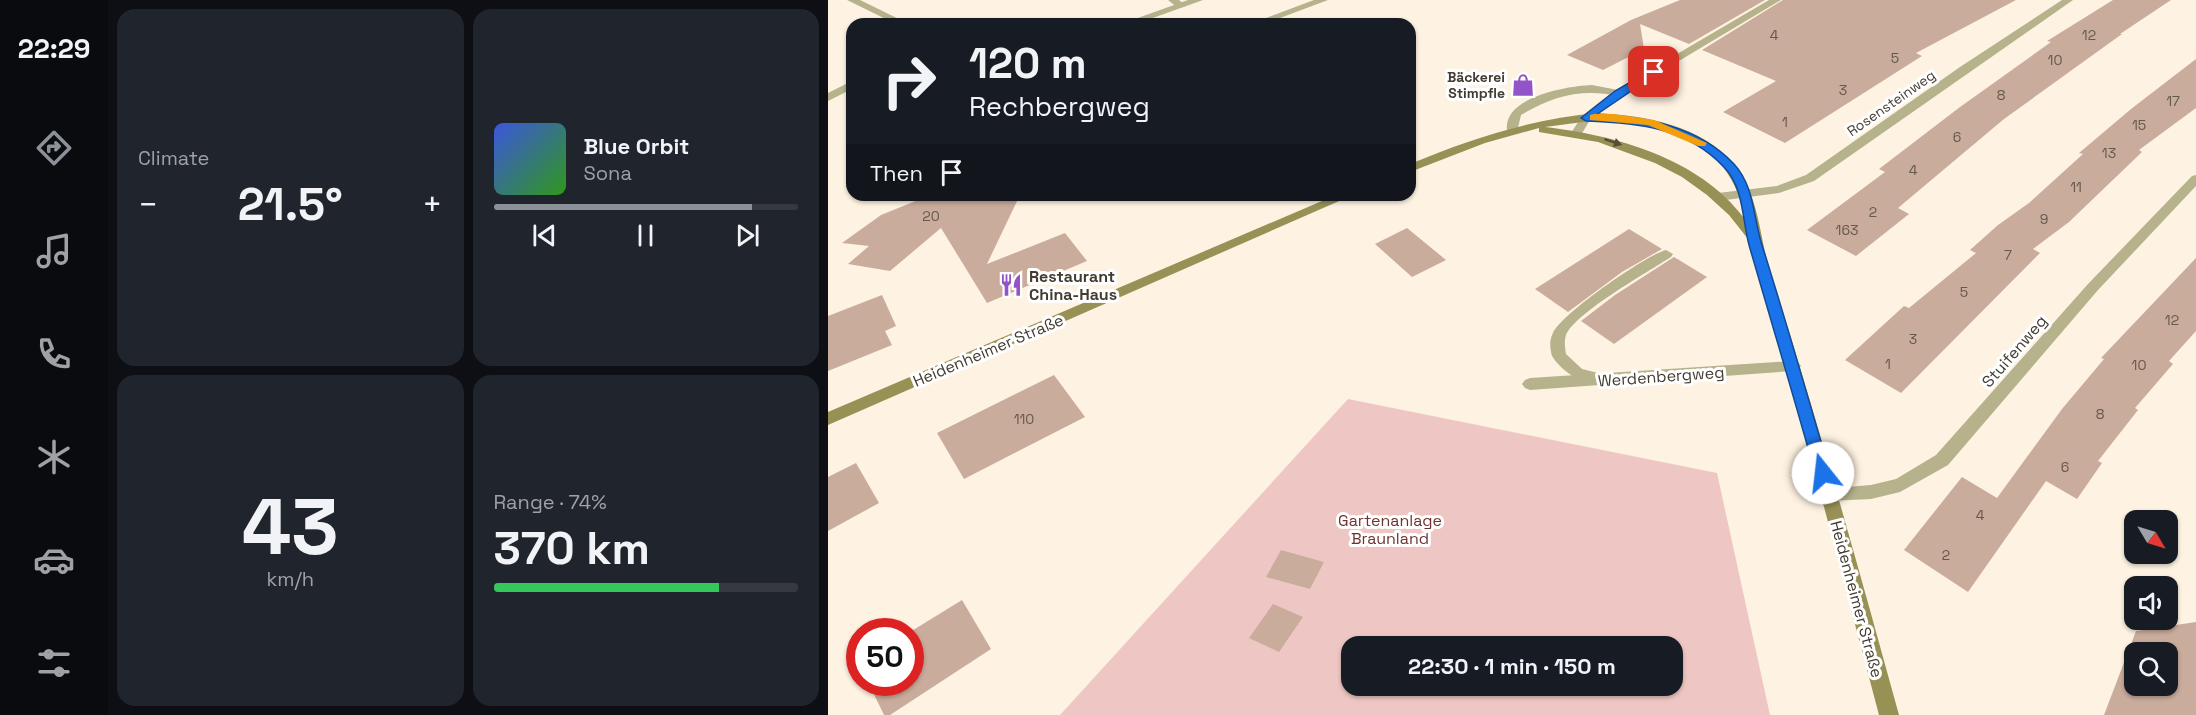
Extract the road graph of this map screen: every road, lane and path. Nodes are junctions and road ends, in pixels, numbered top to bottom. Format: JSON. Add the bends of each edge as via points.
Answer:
{"nodes":[{"id":1,"x":852,"y":0,"type":"edge"},
{"id":2,"x":1198,"y":0,"type":"edge"},
{"id":3,"x":1323,"y":0,"type":"edge"},
{"id":4,"x":1776,"y":0,"type":"edge"},
{"id":5,"x":2068,"y":0,"type":"edge"},
{"id":6,"x":1177,"y":3,"type":"edge"},
{"id":7,"x":891,"y":18,"type":"edge"},
{"id":8,"x":1141,"y":18,"type":"edge"},
{"id":9,"x":1272,"y":18,"type":"edge"},
{"id":10,"x":846,"y":88,"type":"edge"},
{"id":11,"x":1618,"y":93,"type":"junction"},
{"id":12,"x":828,"y":98,"type":"edge"},
{"id":13,"x":1586,"y":118,"type":"junction"},
{"id":14,"x":1514,"y":130,"type":"junction"},
{"id":15,"x":1577,"y":133,"type":"junction"},
{"id":16,"x":1416,"y":165,"type":"edge"},
{"id":17,"x":2196,"y":179,"type":"edge"},
{"id":18,"x":1745,"y":194,"type":"junction"},
{"id":19,"x":1718,"y":197,"type":"junction"},
{"id":20,"x":1333,"y":201,"type":"edge"},
{"id":21,"x":1755,"y":242,"type":"junction"},
{"id":22,"x":1666,"y":254,"type":"dead end"},
{"id":23,"x":1793,"y":366,"type":"junction"},
{"id":24,"x":1604,"y":380,"type":"junction"},
{"id":25,"x":1530,"y":384,"type":"dead end"},
{"id":26,"x":828,"y":419,"type":"edge"},
{"id":27,"x":1829,"y":494,"type":"junction"},
{"id":28,"x":1889,"y":715,"type":"edge"}],
"edges":[{"from":1,"to":7,"type":"street"},
{"from":2,"to":6,"type":"street"},
{"from":3,"to":9,"type":"street"},
{"from":4,"to":11,"type":"street"},
{"from":5,"to":18,"type":"street","name":"Rosensteinweg","via":[[1810,178],[1779,189]]},
{"from":6,"to":8,"type":"street"},
{"from":10,"to":12,"type":"street"},
{"from":11,"to":13,"type":"street"},
{"from":11,"to":14,"type":"street","via":[[1590,87],[1565,91],[1516,113]]},
{"from":13,"to":14,"type":"main road","name":"Heidenheimer Straße"},
{"from":13,"to":15,"type":"street"},
{"from":13,"to":18,"type":"main road","name":"Heidenheimer Straße","via":[[1641,121],[1688,136],[1707,146],[1731,168]]},
{"from":14,"to":15,"type":"main road","name":"Heidenheimer Straße"},
{"from":14,"to":16,"type":"main road","name":"Heidenheimer Straße"},
{"from":15,"to":19,"type":"main road","name":"Heidenheimer Straße","one_way":true,"via":[[1653,158]]},
{"from":17,"to":27,"type":"street","name":"Stuifenweg","via":[[2093,287],[1942,460],[1899,484],[1871,492]]},
{"from":18,"to":19,"type":"street","name":"Rosensteinweg"},
{"from":18,"to":21,"type":"main road","name":"Heidenheimer Straße"},
{"from":19,"to":21,"type":"main road","name":"Heidenheimer Straße"},
{"from":20,"to":26,"type":"main road","name":"Heidenheimer Straße"},
{"from":21,"to":23,"type":"main road","name":"Heidenheimer Straße"},
{"from":22,"to":24,"type":"street","via":[[1562,329],[1559,356],[1589,378]]},
{"from":23,"to":24,"type":"street","name":"Werdenbergweg"},
{"from":23,"to":27,"type":"main road","name":"Heidenheimer Straße"},
{"from":24,"to":25,"type":"street","name":"Werdenbergweg"},
{"from":27,"to":28,"type":"main road","name":"Heidenheimer Straße"}]}
